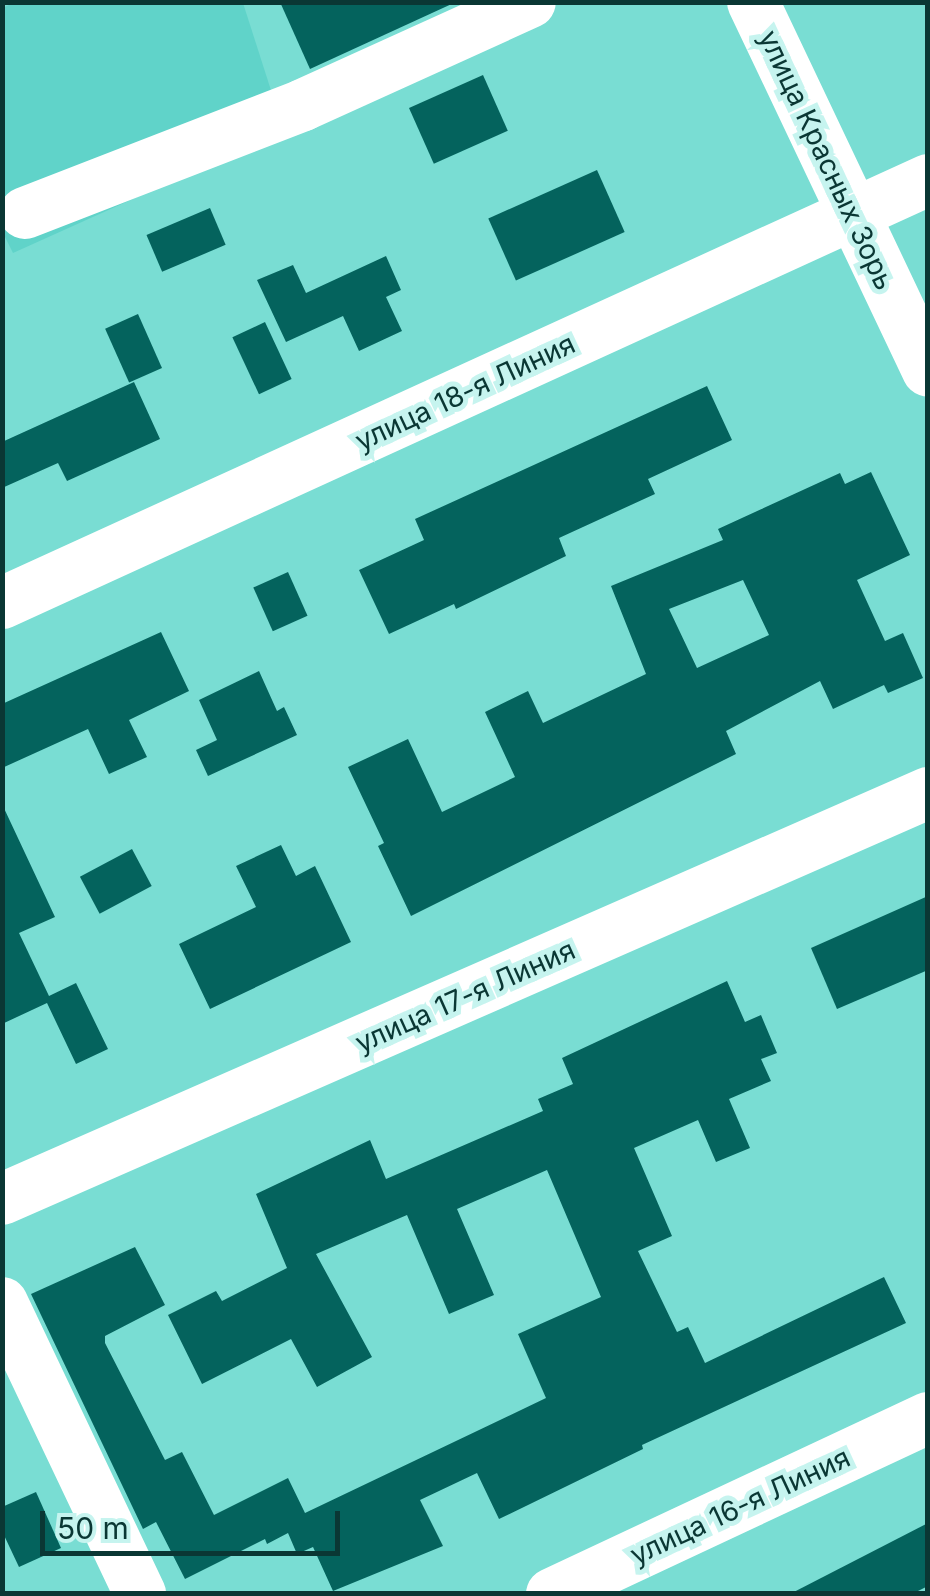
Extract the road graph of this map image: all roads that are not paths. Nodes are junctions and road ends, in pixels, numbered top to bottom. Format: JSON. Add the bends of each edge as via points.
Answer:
{"nodes":[{"id":1,"x":530,"y":2,"type":"edge"},
{"id":2,"x":753,"y":2,"type":"edge"},
{"id":3,"x":928,"y":180,"type":"edge"},
{"id":4,"x":26,"y":214,"type":"dead end"},
{"id":5,"x":852,"y":216,"type":"junction"},
{"id":6,"x":928,"y":370,"type":"edge"},
{"id":7,"x":2,"y":603,"type":"edge"},
{"id":8,"x":928,"y":793,"type":"edge"},
{"id":9,"x":2,"y":1199,"type":"edge"},
{"id":10,"x":2,"y":1302,"type":"edge"},
{"id":11,"x":928,"y":1418,"type":"edge"},
{"id":12,"x":140,"y":1594,"type":"edge"},
{"id":13,"x":552,"y":1594,"type":"edge"}],
"edges":[{"from":1,"to":4,"type":"street","via":[[304,105]]},
{"from":2,"to":5,"type":"street","name":"улица Красных Зорь"},
{"from":3,"to":5,"type":"street","name":"улица 18-я Линия"},
{"from":5,"to":6,"type":"street","name":"улица Красных Зорь"},
{"from":5,"to":7,"type":"street","name":"улица 18-я Линия"},
{"from":8,"to":9,"type":"street","name":"улица 17-я Линия"},
{"from":10,"to":12,"type":"street"},
{"from":11,"to":13,"type":"street","name":"улица 16-я Линия"}]}
